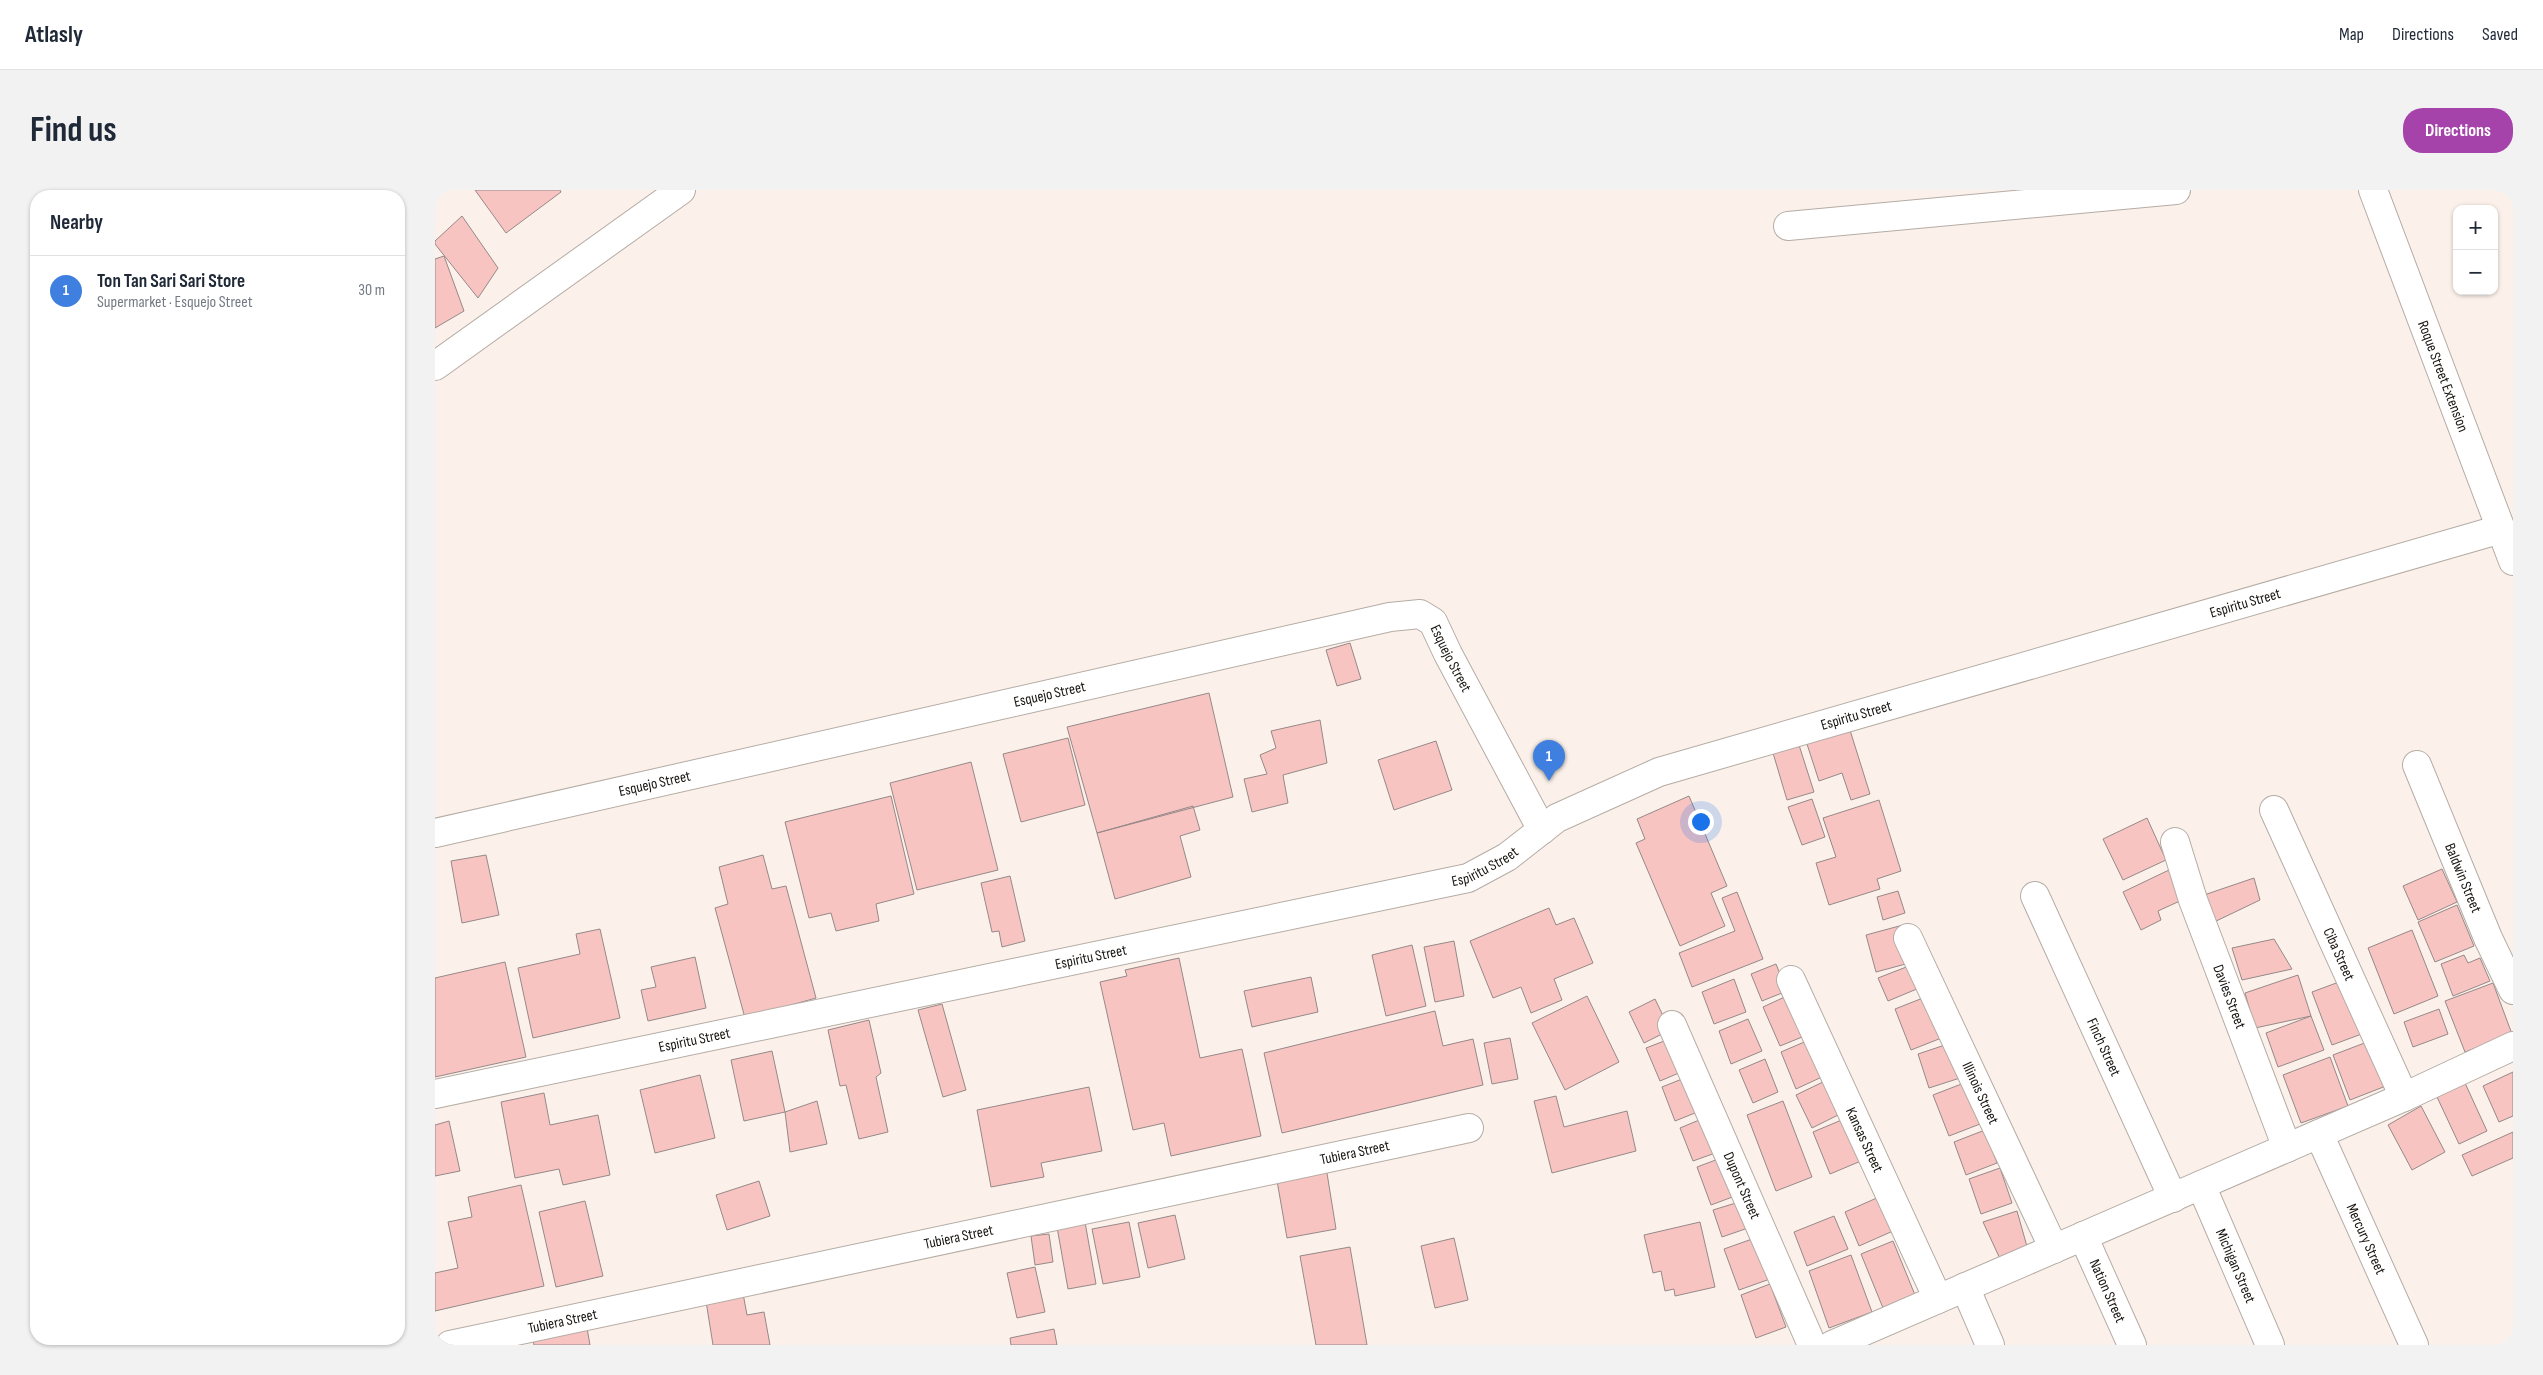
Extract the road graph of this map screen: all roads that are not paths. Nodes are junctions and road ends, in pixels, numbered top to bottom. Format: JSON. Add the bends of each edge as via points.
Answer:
{"nodes":[{"id":1,"x":681,"y":190,"type":"edge"},
{"id":2,"x":2176,"y":190,"type":"edge"},
{"id":3,"x":2373,"y":190,"type":"edge"},
{"id":4,"x":1788,"y":226,"type":"dead end"},
{"id":5,"x":435,"y":366,"type":"edge"},
{"id":6,"x":2501,"y":529,"type":"junction"},
{"id":7,"x":2513,"y":561,"type":"edge"},
{"id":8,"x":2417,"y":765,"type":"dead end"},
{"id":9,"x":2274,"y":810,"type":"dead end"},
{"id":10,"x":1542,"y":830,"type":"junction"},
{"id":11,"x":435,"y":833,"type":"edge"},
{"id":12,"x":2175,"y":842,"type":"dead end"},
{"id":13,"x":2035,"y":896,"type":"dead end"},
{"id":14,"x":1908,"y":938,"type":"dead end"},
{"id":15,"x":1791,"y":980,"type":"dead end"},
{"id":16,"x":2513,"y":990,"type":"edge"},
{"id":17,"x":1672,"y":1025,"type":"dead end"},
{"id":18,"x":2513,"y":1046,"type":"edge"},
{"id":19,"x":435,"y":1094,"type":"edge"},
{"id":20,"x":2404,"y":1097,"type":"junction"},
{"id":21,"x":1469,"y":1128,"type":"dead end"},
{"id":22,"x":2319,"y":1134,"type":"junction"},
{"id":23,"x":2287,"y":1148,"type":"junction"},
{"id":24,"x":2201,"y":1185,"type":"junction"},
{"id":25,"x":2173,"y":1198,"type":"junction"},
{"id":26,"x":2083,"y":1236,"type":"junction"},
{"id":27,"x":2054,"y":1249,"type":"junction"},
{"id":28,"x":1965,"y":1287,"type":"junction"},
{"id":29,"x":1938,"y":1299,"type":"junction"},
{"id":30,"x":1845,"y":1342,"type":"edge"},
{"id":31,"x":450,"y":1345,"type":"edge"},
{"id":32,"x":1812,"y":1345,"type":"edge"},
{"id":33,"x":1990,"y":1345,"type":"edge"},
{"id":34,"x":2132,"y":1345,"type":"edge"},
{"id":35,"x":2271,"y":1345,"type":"edge"},
{"id":36,"x":2414,"y":1345,"type":"edge"}],
"edges":[{"from":1,"to":5,"type":"street"},
{"from":2,"to":4,"type":"street"},
{"from":3,"to":6,"type":"street","name":"Roque Street Extension"},
{"from":6,"to":7,"type":"street","name":"Roque Street Extension"},
{"from":6,"to":10,"type":"street","name":"Espiritu Street","via":[[1659,772],[1557,818]]},
{"from":8,"to":16,"type":"street","name":"Baldwin Street","via":[[2488,938]]},
{"from":9,"to":20,"type":"street","name":"Ciba Street"},
{"from":10,"to":11,"type":"street","name":"Esquejo Street","via":[[1433,622],[1420,614],[1390,617]]},
{"from":10,"to":19,"type":"street","name":"Espiritu Street","via":[[1507,857],[1468,878]]},
{"from":12,"to":23,"type":"street","name":"Davies Street","via":[[2193,900]]},
{"from":13,"to":25,"type":"street","name":"Finch Street"},
{"from":14,"to":27,"type":"street","name":"Illinois Street"},
{"from":15,"to":29,"type":"street","name":"Kansas Street"},
{"from":17,"to":32,"type":"street","name":"Dupont Street"},
{"from":18,"to":20,"type":"street"},
{"from":20,"to":22,"type":"street"},
{"from":21,"to":31,"type":"street","name":"Tubiera Street"},
{"from":22,"to":23,"type":"street"},
{"from":22,"to":36,"type":"street","name":"Mercury Street"},
{"from":23,"to":24,"type":"street"},
{"from":24,"to":25,"type":"street"},
{"from":24,"to":35,"type":"street","name":"Michigan Street"},
{"from":25,"to":26,"type":"street"},
{"from":26,"to":27,"type":"street"},
{"from":26,"to":34,"type":"street","name":"Nation Street"},
{"from":27,"to":28,"type":"street"},
{"from":28,"to":29,"type":"street"},
{"from":28,"to":33,"type":"street"},
{"from":29,"to":30,"type":"street"}]}
